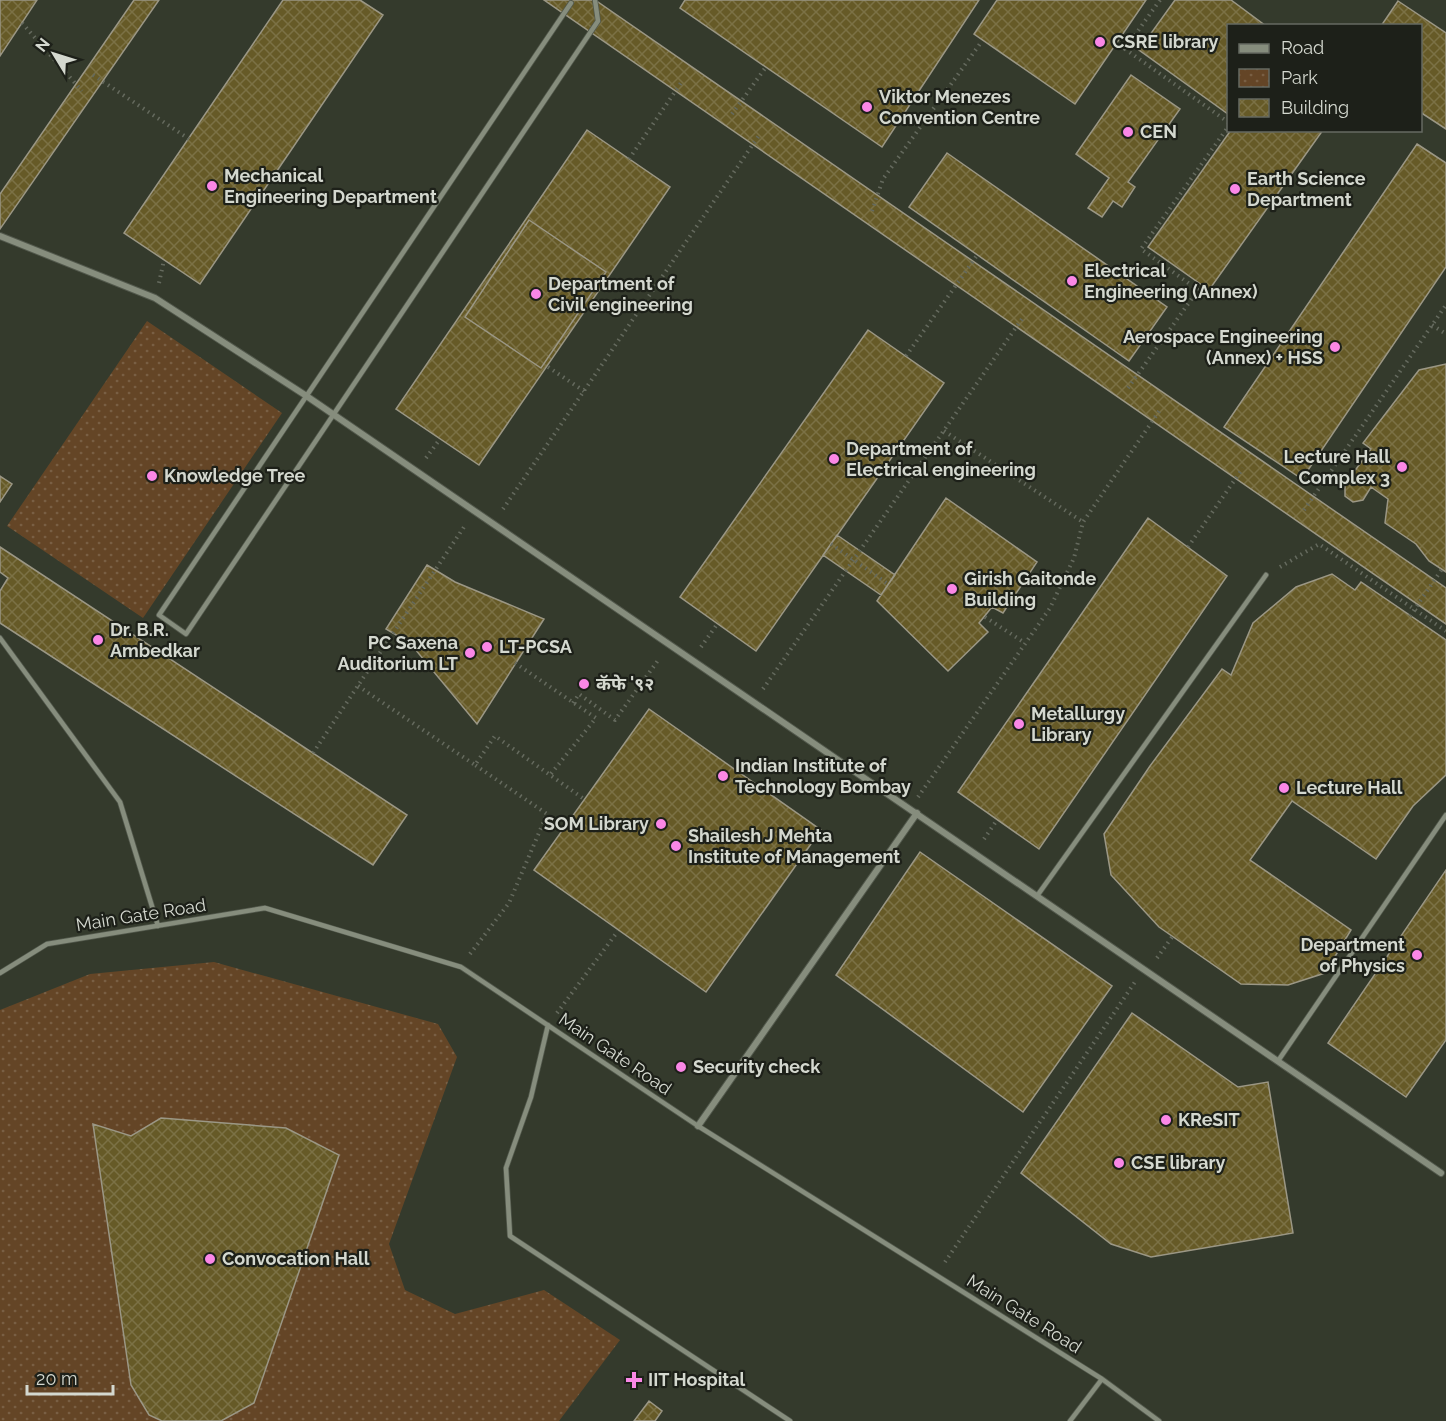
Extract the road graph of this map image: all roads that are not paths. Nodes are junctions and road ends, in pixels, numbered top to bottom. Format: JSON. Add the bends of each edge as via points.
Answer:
{"nodes":[{"id":1,"x":596,"y":0,"type":"edge"},
{"id":2,"x":571,"y":3,"type":"dead end"},
{"id":3,"x":0,"y":236,"type":"edge"},
{"id":4,"x":305,"y":395,"type":"junction"},
{"id":5,"x":334,"y":414,"type":"junction"},
{"id":6,"x":1266,"y":575,"type":"road end"},
{"id":7,"x":0,"y":638,"type":"edge"},
{"id":8,"x":917,"y":813,"type":"junction"},
{"id":9,"x":1446,"y":815,"type":"edge"},
{"id":10,"x":1037,"y":896,"type":"junction"},
{"id":11,"x":158,"y":926,"type":"junction"},
{"id":12,"x":0,"y":973,"type":"edge"},
{"id":13,"x":548,"y":1025,"type":"junction"},
{"id":14,"x":1278,"y":1061,"type":"junction"},
{"id":15,"x":698,"y":1126,"type":"junction"},
{"id":16,"x":1444,"y":1172,"type":"edge"},
{"id":17,"x":1102,"y":1379,"type":"junction"},
{"id":18,"x":790,"y":1421,"type":"edge"},
{"id":19,"x":1070,"y":1421,"type":"edge"},
{"id":20,"x":1159,"y":1421,"type":"edge"}],
"edges":[{"from":1,"to":5,"type":"lane","via":[[598,21]]},
{"from":2,"to":4,"type":"lane"},
{"from":3,"to":4,"type":"street","via":[[155,298]]},
{"from":4,"to":5,"type":"street"},
{"from":4,"to":5,"type":"lane","via":[[159,615],[186,634]]},
{"from":5,"to":8,"type":"street"},
{"from":6,"to":10,"type":"lane"},
{"from":7,"to":11,"type":"lane","via":[[120,802]]},
{"from":8,"to":10,"type":"street"},
{"from":8,"to":15,"type":"street"},
{"from":9,"to":14,"type":"lane"},
{"from":10,"to":14,"type":"street"},
{"from":11,"to":12,"type":"lane","name":"Main Gate Road","via":[[47,944]]},
{"from":11,"to":13,"type":"lane","name":"Main Gate Road","via":[[265,908],[461,967]]},
{"from":13,"to":15,"type":"lane","name":"Main Gate Road"},
{"from":13,"to":18,"type":"lane","via":[[531,1097],[506,1168],[510,1236]]},
{"from":14,"to":16,"type":"street"},
{"from":15,"to":17,"type":"lane","name":"Main Gate Road"},
{"from":17,"to":19,"type":"lane"},
{"from":17,"to":20,"type":"lane","name":"Main Gate Road"}]}
